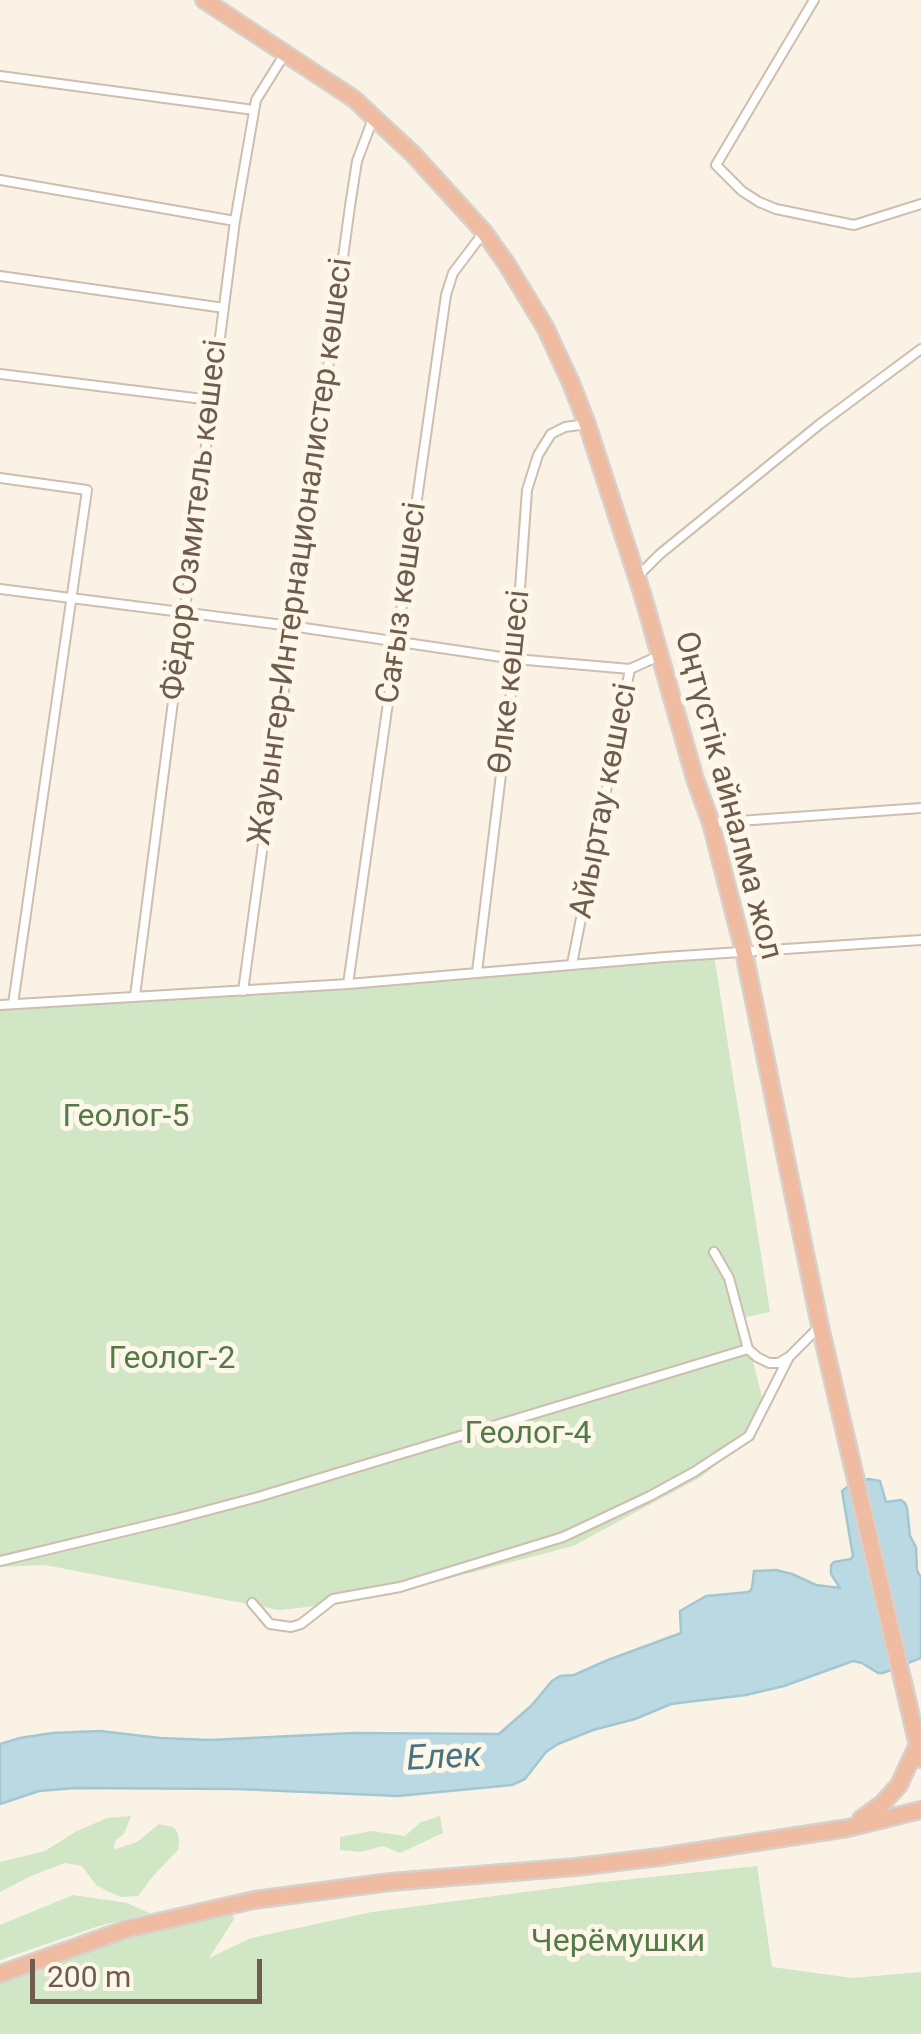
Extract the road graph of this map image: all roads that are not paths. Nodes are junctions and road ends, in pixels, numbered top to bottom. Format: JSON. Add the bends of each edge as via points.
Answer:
{"nodes":[{"id":1,"x":204,"y":0,"type":"edge"},
{"id":2,"x":814,"y":0,"type":"edge"},
{"id":3,"x":286,"y":52,"type":"junction"},
{"id":4,"x":0,"y":76,"type":"edge"},
{"id":5,"x":254,"y":110,"type":"junction"},
{"id":6,"x":374,"y":116,"type":"junction"},
{"id":7,"x":0,"y":180,"type":"edge"},
{"id":8,"x":921,"y":204,"type":"edge"},
{"id":9,"x":235,"y":221,"type":"junction"},
{"id":10,"x":484,"y":232,"type":"junction"},
{"id":11,"x":0,"y":276,"type":"edge"},
{"id":12,"x":224,"y":308,"type":"junction"},
{"id":13,"x":921,"y":349,"type":"edge"},
{"id":14,"x":0,"y":374,"type":"edge"},
{"id":15,"x":212,"y":400,"type":"junction"},
{"id":16,"x":587,"y":424,"type":"junction"},
{"id":17,"x":0,"y":478,"type":"edge"},
{"id":18,"x":636,"y":577,"type":"junction"},
{"id":19,"x":0,"y":589,"type":"edge"},
{"id":20,"x":73,"y":598,"type":"junction"},
{"id":21,"x":183,"y":612,"type":"junction"},
{"id":22,"x":291,"y":626,"type":"junction"},
{"id":23,"x":397,"y":643,"type":"junction"},
{"id":24,"x":661,"y":655,"type":"junction"},
{"id":25,"x":515,"y":658,"type":"junction"},
{"id":26,"x":630,"y":669,"type":"junction"},
{"id":27,"x":921,"y":808,"type":"edge"},
{"id":28,"x":711,"y":822,"type":"junction"},
{"id":29,"x":921,"y":940,"type":"edge"},
{"id":30,"x":744,"y":952,"type":"junction"},
{"id":31,"x":572,"y":964,"type":"junction"},
{"id":32,"x":477,"y":972,"type":"junction"},
{"id":33,"x":348,"y":984,"type":"junction"},
{"id":34,"x":243,"y":991,"type":"junction"},
{"id":35,"x":135,"y":996,"type":"junction"},
{"id":36,"x":0,"y":1004,"type":"edge"},
{"id":37,"x":13,"y":1004,"type":"junction"},
{"id":38,"x":714,"y":1252,"type":"dead end"},
{"id":39,"x":820,"y":1326,"type":"junction"},
{"id":40,"x":748,"y":1348,"type":"junction"},
{"id":41,"x":789,"y":1357,"type":"junction"},
{"id":42,"x":0,"y":1561,"type":"edge"},
{"id":43,"x":252,"y":1603,"type":"dead end"},
{"id":44,"x":919,"y":1746,"type":"edge"},
{"id":45,"x":921,"y":1810,"type":"edge"},
{"id":46,"x":848,"y":1828,"type":"junction"},
{"id":47,"x":0,"y":1974,"type":"edge"}],
"edges":[{"from":1,"to":3,"type":"highway","name":"Оңтүстік айналма жол"},
{"from":2,"to":8,"type":"street","via":[[716,165],[759,202],[854,224]]},
{"from":3,"to":5,"type":"street","name":"Фёдор Озмитель көшесі"},
{"from":3,"to":6,"type":"highway","name":"Оңтүстік айналма жол"},
{"from":4,"to":5,"type":"street"},
{"from":5,"to":9,"type":"street","name":"Фёдор Озмитель көшесі"},
{"from":6,"to":10,"type":"highway","name":"Оңтүстік айналма жол"},
{"from":6,"to":22,"type":"street","name":"Жауынгер-Интернационалистер көшесі","via":[[357,161]]},
{"from":7,"to":9,"type":"street"},
{"from":9,"to":12,"type":"street","name":"Фёдор Озмитель көшесі"},
{"from":10,"to":16,"type":"highway","name":"Оңтүстік айналма жол","via":[[544,327]]},
{"from":10,"to":23,"type":"street","name":"Сағыз көшесі","via":[[453,274],[446,296]]},
{"from":11,"to":12,"type":"street"},
{"from":12,"to":15,"type":"street","name":"Фёдор Озмитель көшесі"},
{"from":13,"to":18,"type":"street"},
{"from":14,"to":15,"type":"street"},
{"from":15,"to":21,"type":"street","name":"Фёдор Озмитель көшесі"},
{"from":16,"to":18,"type":"highway","name":"Оңтүстік айналма жол"},
{"from":16,"to":25,"type":"street","name":"Өлке көшесі","via":[[551,434],[531,471]]},
{"from":17,"to":20,"type":"street","via":[[88,490]]},
{"from":18,"to":24,"type":"highway","name":"Оңтүстік айналма жол"},
{"from":19,"to":20,"type":"street"},
{"from":20,"to":21,"type":"street"},
{"from":20,"to":37,"type":"street"},
{"from":21,"to":22,"type":"street"},
{"from":21,"to":35,"type":"street","name":"Фёдор Озмитель көшесі"},
{"from":22,"to":23,"type":"street"},
{"from":22,"to":34,"type":"street","name":"Жауынгер-Интернационалистер көшесі"},
{"from":23,"to":25,"type":"street"},
{"from":23,"to":33,"type":"street","name":"Сағыз көшесі"},
{"from":24,"to":26,"type":"street","name":"Айыртау көшесі"},
{"from":24,"to":28,"type":"highway","name":"Оңтүстік айналма жол"},
{"from":25,"to":26,"type":"street"},
{"from":25,"to":32,"type":"street","name":"Өлке көшесі"},
{"from":26,"to":31,"type":"street","name":"Айыртау көшесі"},
{"from":27,"to":28,"type":"street"},
{"from":28,"to":30,"type":"highway","name":"Оңтүстік айналма жол"},
{"from":29,"to":30,"type":"street"},
{"from":30,"to":31,"type":"street"},
{"from":30,"to":39,"type":"highway","name":"Оңтүстік айналма жол"},
{"from":31,"to":32,"type":"street"},
{"from":32,"to":33,"type":"street"},
{"from":33,"to":34,"type":"street"},
{"from":34,"to":35,"type":"street"},
{"from":35,"to":37,"type":"street"},
{"from":36,"to":37,"type":"street"},
{"from":38,"to":40,"type":"street","via":[[729,1278]]},
{"from":39,"to":41,"type":"street"},
{"from":39,"to":44,"type":"highway","name":"Оңтүстік айналма жол"},
{"from":40,"to":41,"type":"street","via":[[769,1363]]},
{"from":40,"to":42,"type":"street","via":[[258,1497]]},
{"from":41,"to":43,"type":"street","via":[[749,1436],[576,1532],[400,1587],[333,1599],[292,1627],[270,1624]]},
{"from":44,"to":46,"type":"highway","via":[[882,1804]]},
{"from":45,"to":46,"type":"highway"},
{"from":46,"to":47,"type":"highway","via":[[660,1857],[254,1900],[127,1928]]}]}
